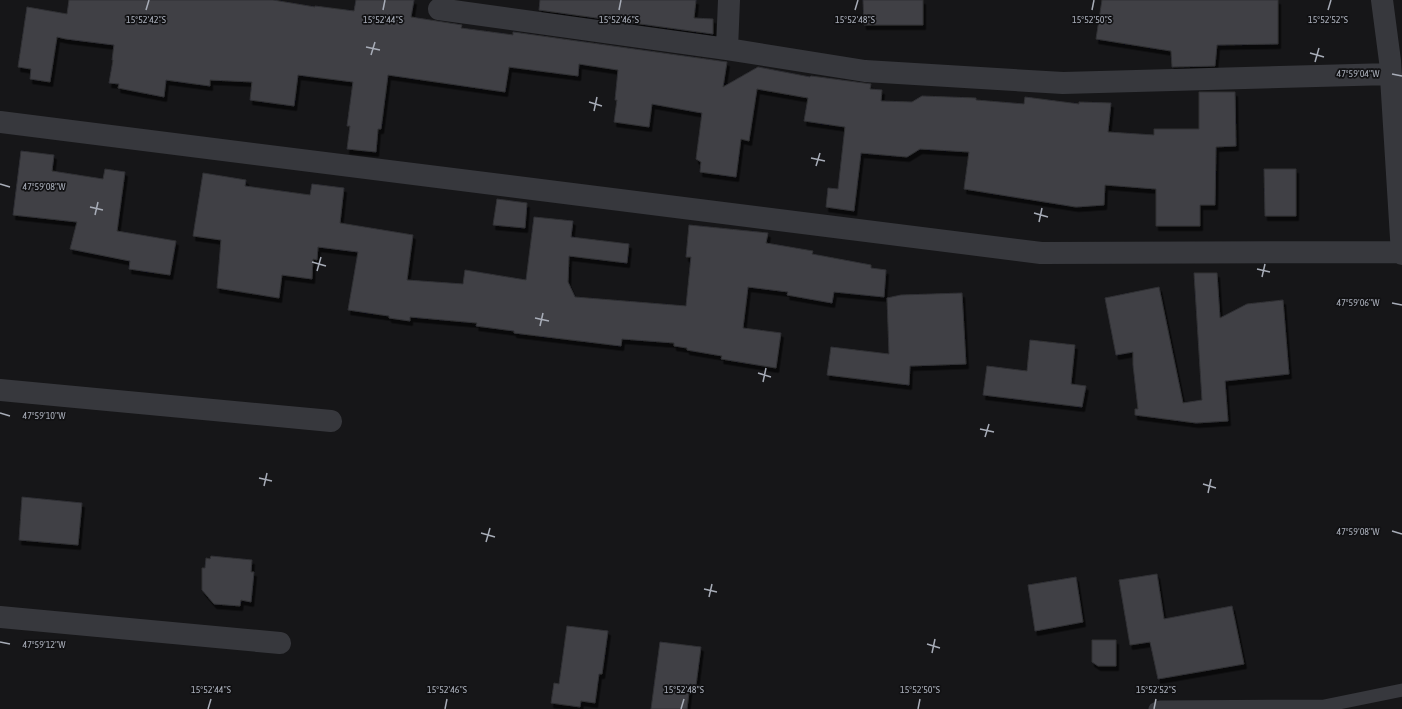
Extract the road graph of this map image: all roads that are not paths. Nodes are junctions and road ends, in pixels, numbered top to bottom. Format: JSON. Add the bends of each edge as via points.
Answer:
{"nodes":[{"id":1,"x":729,"y":0,"type":"edge"},
{"id":2,"x":1382,"y":0,"type":"edge"},
{"id":3,"x":439,"y":8,"type":"dead end"},
{"id":4,"x":727,"y":50,"type":"junction"},
{"id":5,"x":1391,"y":74,"type":"junction"},
{"id":6,"x":0,"y":122,"type":"edge"},
{"id":7,"x":1402,"y":253,"type":"edge"},
{"id":8,"x":0,"y":390,"type":"edge"},
{"id":9,"x":331,"y":421,"type":"dead end"},
{"id":10,"x":0,"y":617,"type":"edge"},
{"id":11,"x":280,"y":643,"type":"dead end"},
{"id":12,"x":1402,"y":690,"type":"edge"},
{"id":13,"x":1155,"y":709,"type":"edge"}],
"edges":[{"from":1,"to":4,"type":"street"},
{"from":2,"to":5,"type":"street"},
{"from":3,"to":4,"type":"street"},
{"from":4,"to":5,"type":"street","via":[[865,71],[1063,83]]},
{"from":5,"to":7,"type":"street"},
{"from":6,"to":7,"type":"street","via":[[1041,253]]},
{"from":8,"to":9,"type":"street"},
{"from":10,"to":11,"type":"street"},
{"from":12,"to":13,"type":"lane","via":[[1324,706]]}]}
